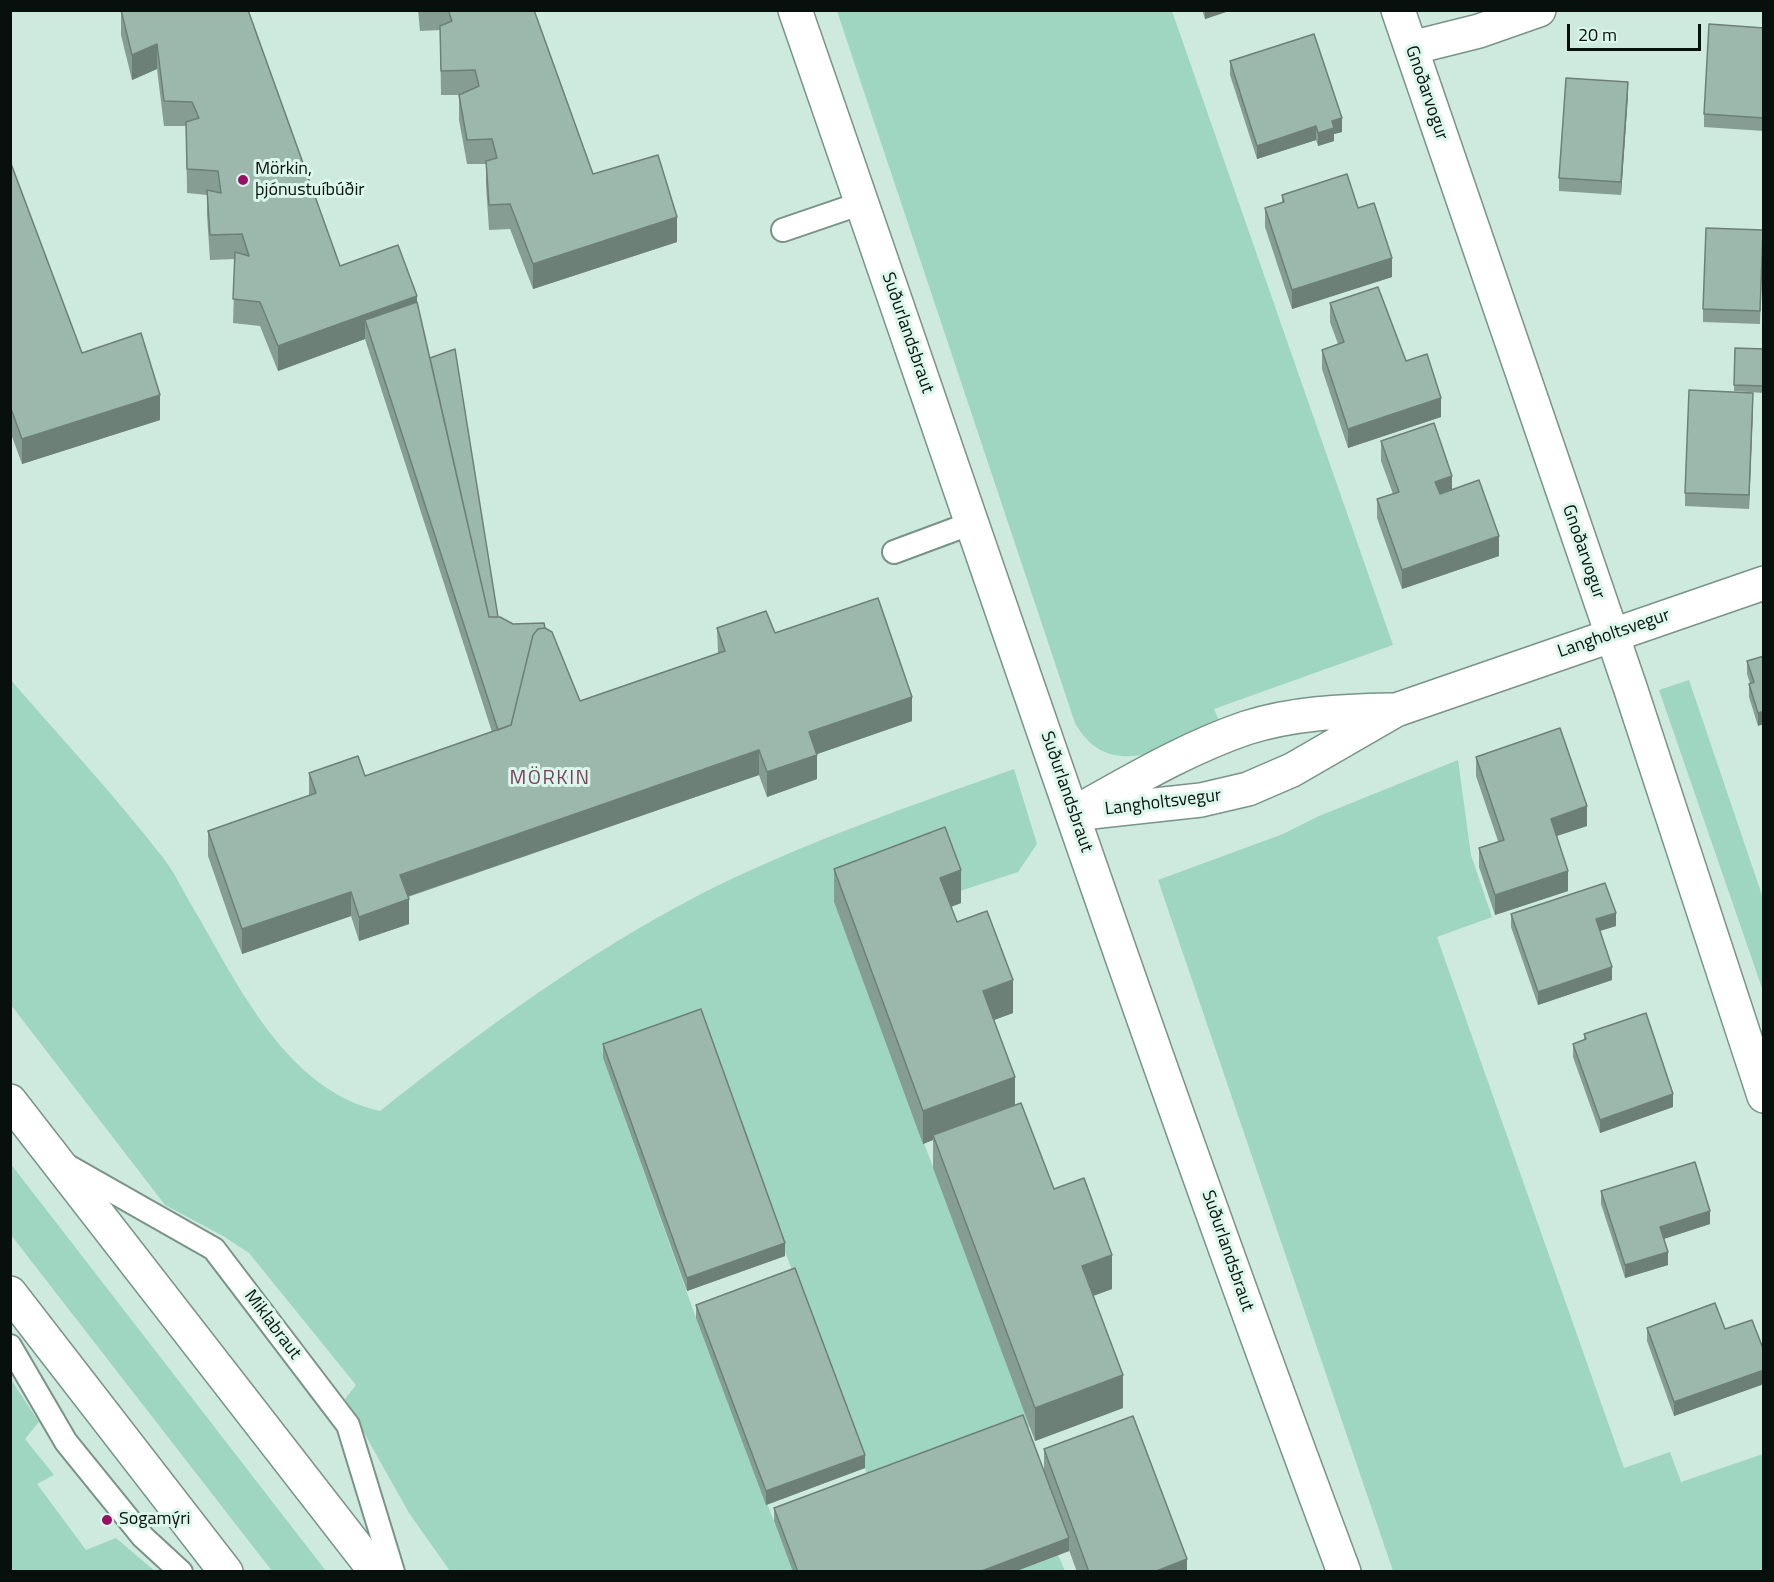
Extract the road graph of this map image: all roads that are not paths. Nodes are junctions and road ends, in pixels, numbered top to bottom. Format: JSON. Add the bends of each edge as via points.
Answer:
{"nodes":[{"id":1,"x":795,"y":10,"type":"edge"},
{"id":2,"x":1398,"y":10,"type":"edge"},
{"id":3,"x":1539,"y":10,"type":"edge"},
{"id":4,"x":1411,"y":48,"type":"junction"},
{"id":5,"x":862,"y":203,"type":"junction"},
{"id":6,"x":783,"y":230,"type":"dead end"},
{"id":7,"x":972,"y":523,"type":"junction"},
{"id":8,"x":894,"y":552,"type":"dead end"},
{"id":9,"x":1764,"y":583,"type":"edge"},
{"id":10,"x":1612,"y":636,"type":"junction"},
{"id":11,"x":1396,"y":710,"type":"junction"},
{"id":12,"x":1073,"y":814,"type":"junction"},
{"id":13,"x":1764,"y":1096,"type":"edge"},
{"id":14,"x":10,"y":1101,"type":"edge"},
{"id":15,"x":56,"y":1159,"type":"junction"},
{"id":16,"x":10,"y":1293,"type":"edge"},
{"id":17,"x":10,"y":1346,"type":"edge"},
{"id":18,"x":181,"y":1572,"type":"edge"},
{"id":19,"x":226,"y":1572,"type":"edge"},
{"id":20,"x":376,"y":1572,"type":"edge"},
{"id":21,"x":393,"y":1572,"type":"edge"},
{"id":22,"x":1344,"y":1572,"type":"edge"}],
"edges":[{"from":1,"to":5,"type":"main road","name":"Suðurlandsbraut"},
{"from":2,"to":4,"type":"main road","name":"Gnoðarvogur"},
{"from":3,"to":4,"type":"main road","via":[[1479,31]]},
{"from":4,"to":10,"type":"main road","name":"Gnoðarvogur"},
{"from":5,"to":6,"type":"lane"},
{"from":5,"to":7,"type":"main road","name":"Suðurlandsbraut"},
{"from":7,"to":8,"type":"lane"},
{"from":7,"to":12,"type":"main road","name":"Suðurlandsbraut"},
{"from":9,"to":10,"type":"main road","name":"Langholtsvegur"},
{"from":10,"to":11,"type":"main road","name":"Langholtsvegur"},
{"from":10,"to":13,"type":"main road","name":"Gnoðarvogur"},
{"from":11,"to":12,"type":"main road","name":"Langholtsvegur","via":[[1292,770],[1248,789],[1201,800]]},
{"from":11,"to":12,"type":"main road","name":"Langholtsvegur","via":[[1330,711],[1246,728],[1200,746]]},
{"from":12,"to":22,"type":"main road","name":"Suðurlandsbraut"},
{"from":14,"to":15,"type":"main road","name":"Miklabraut"},
{"from":15,"to":20,"type":"main road","name":"Miklabraut"},
{"from":15,"to":21,"type":"lane","name":"Miklabraut","via":[[214,1249],[348,1425]]},
{"from":16,"to":19,"type":"main road"},
{"from":17,"to":18,"type":"lane","via":[[66,1443],[143,1537]]}]}
